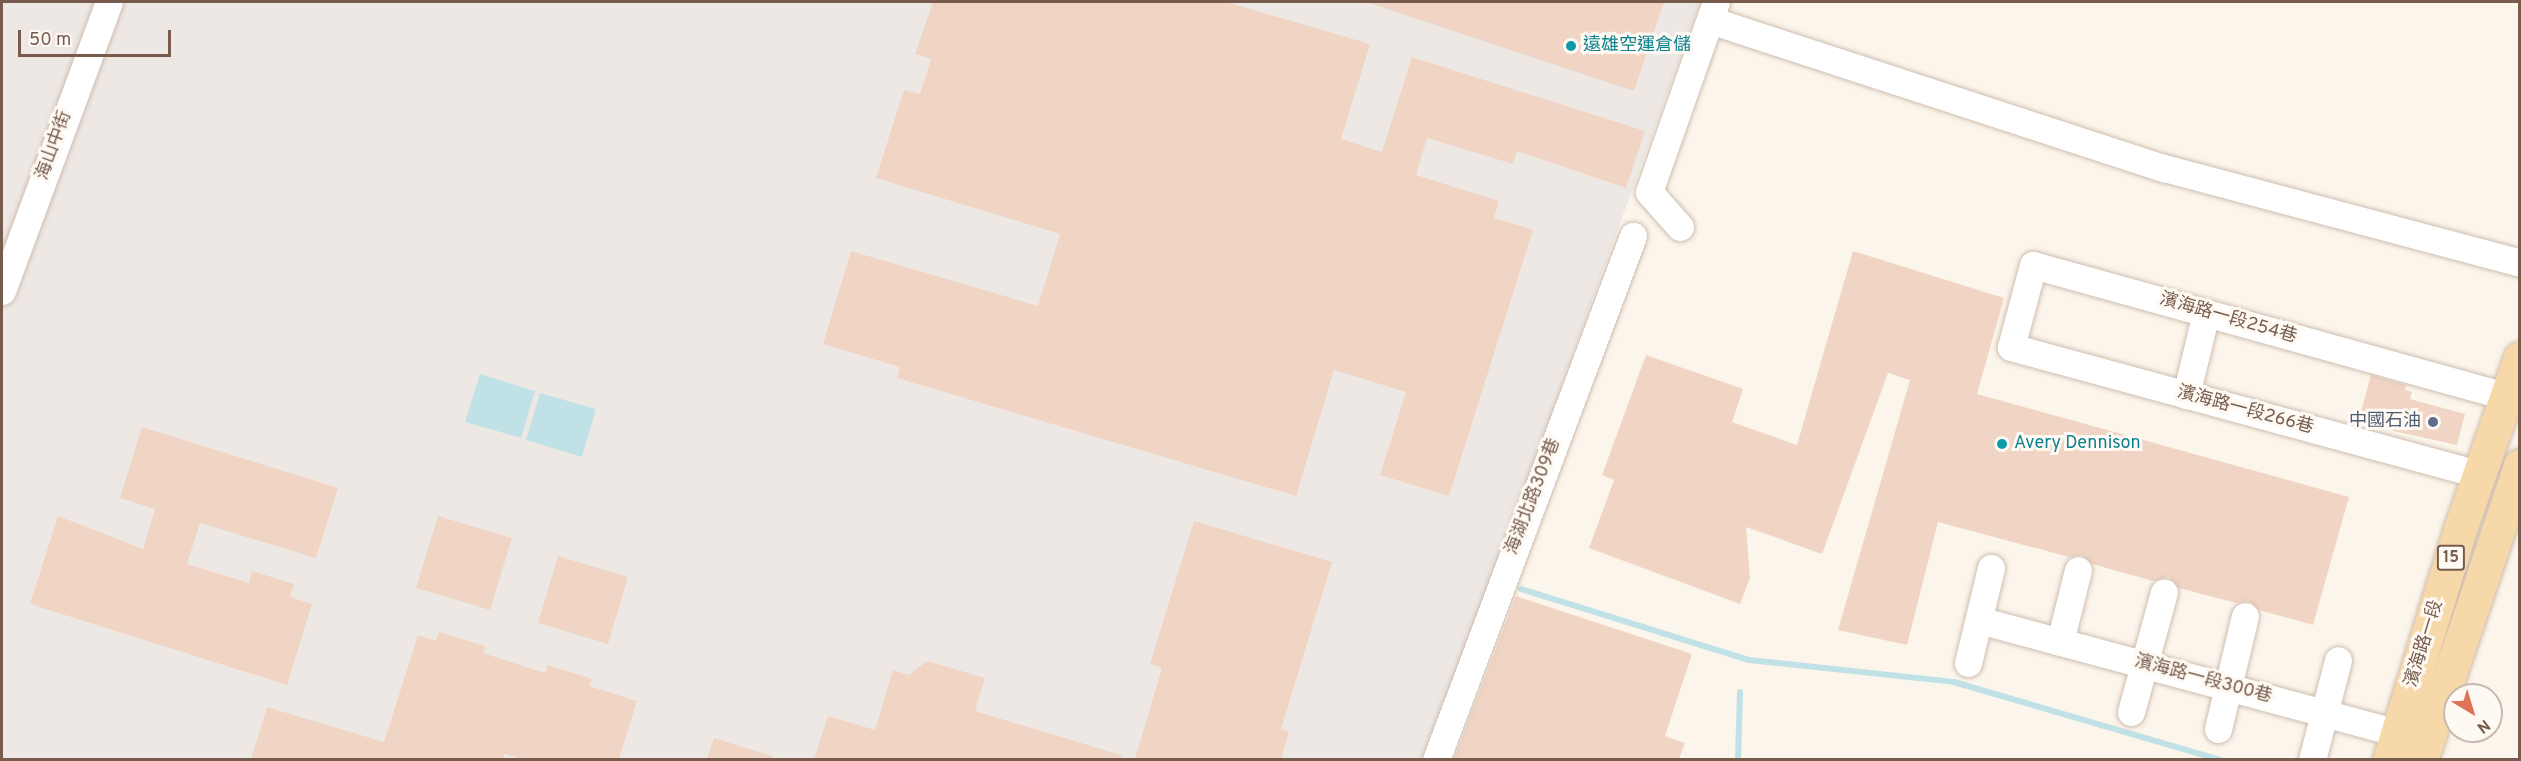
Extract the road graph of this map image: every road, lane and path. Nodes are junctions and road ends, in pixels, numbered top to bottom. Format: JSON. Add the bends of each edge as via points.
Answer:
{"nodes":[{"id":1,"x":109,"y":2,"type":"edge"},
{"id":2,"x":1713,"y":11,"type":"edge"},
{"id":3,"x":1680,"y":227,"type":"dead end"},
{"id":4,"x":1633,"y":236,"type":"dead end"},
{"id":5,"x":2520,"y":263,"type":"edge"},
{"id":6,"x":2,"y":291,"type":"edge"},
{"id":7,"x":2206,"y":313,"type":"junction"},
{"id":8,"x":2011,"y":347,"type":"joint"},
{"id":9,"x":2520,"y":358,"type":"edge"},
{"id":10,"x":2186,"y":395,"type":"junction"},
{"id":11,"x":2505,"y":396,"type":"junction"},
{"id":12,"x":2520,"y":465,"type":"edge"},
{"id":13,"x":2478,"y":474,"type":"junction"},
{"id":14,"x":1991,"y":568,"type":"dead end"},
{"id":15,"x":2078,"y":570,"type":"dead end"},
{"id":16,"x":2164,"y":592,"type":"dead end"},
{"id":17,"x":2245,"y":616,"type":"dead end"},
{"id":18,"x":2432,"y":619,"type":"junction"},
{"id":19,"x":1979,"y":620,"type":"junction"},
{"id":20,"x":2464,"y":627,"type":"junction"},
{"id":21,"x":2060,"y":642,"type":"junction"},
{"id":22,"x":2338,"y":660,"type":"dead end"},
{"id":23,"x":1968,"y":663,"type":"dead end"},
{"id":24,"x":2144,"y":664,"type":"junction"},
{"id":25,"x":2228,"y":687,"type":"junction"},
{"id":26,"x":2131,"y":712,"type":"dead end"},
{"id":27,"x":2324,"y":712,"type":"junction"},
{"id":28,"x":2218,"y":729,"type":"dead end"},
{"id":29,"x":2409,"y":748,"type":"edge"},
{"id":30,"x":1437,"y":759,"type":"edge"},
{"id":31,"x":2312,"y":759,"type":"edge"}],
"edges":[{"from":1,"to":6,"type":"street","name":"海山中街"},
{"from":2,"to":3,"type":"street","via":[[1648,192]]},
{"from":2,"to":5,"type":"street","via":[[2164,168]]},
{"from":4,"to":30,"type":"street","name":"海湖北路309巷"},
{"from":7,"to":8,"type":"street","name":"濱海路一段254巷","via":[[2033,265]]},
{"from":7,"to":10,"type":"street"},
{"from":7,"to":11,"type":"street","name":"濱海路一段254巷"},
{"from":8,"to":10,"type":"street","name":"濱海路一段266巷"},
{"from":9,"to":11,"type":"main road","name":"濱海路一段","number":"15"},
{"from":10,"to":13,"type":"street","name":"濱海路一段266巷"},
{"from":11,"to":13,"type":"main road","name":"濱海路一段","number":"15"},
{"from":12,"to":20,"type":"main road","name":"濱海路一段","number":"15"},
{"from":13,"to":18,"type":"main road","name":"濱海路一段","number":"15"},
{"from":14,"to":19,"type":"street"},
{"from":15,"to":21,"type":"street"},
{"from":16,"to":24,"type":"street"},
{"from":17,"to":25,"type":"street"},
{"from":18,"to":20,"type":"main road"},
{"from":18,"to":29,"type":"main road","name":"濱海路一段","number":"15"},
{"from":19,"to":21,"type":"street","name":"濱海路一段300巷"},
{"from":19,"to":23,"type":"street"},
{"from":20,"to":29,"type":"main road","name":"濱海路一段","number":"15"},
{"from":21,"to":24,"type":"street","name":"濱海路一段300巷"},
{"from":22,"to":27,"type":"street"},
{"from":24,"to":25,"type":"street","name":"濱海路一段300巷"},
{"from":24,"to":26,"type":"street"},
{"from":25,"to":27,"type":"street","name":"濱海路一段300巷"},
{"from":25,"to":28,"type":"street"},
{"from":27,"to":29,"type":"street","name":"濱海路一段300巷"},
{"from":27,"to":31,"type":"street"}]}
